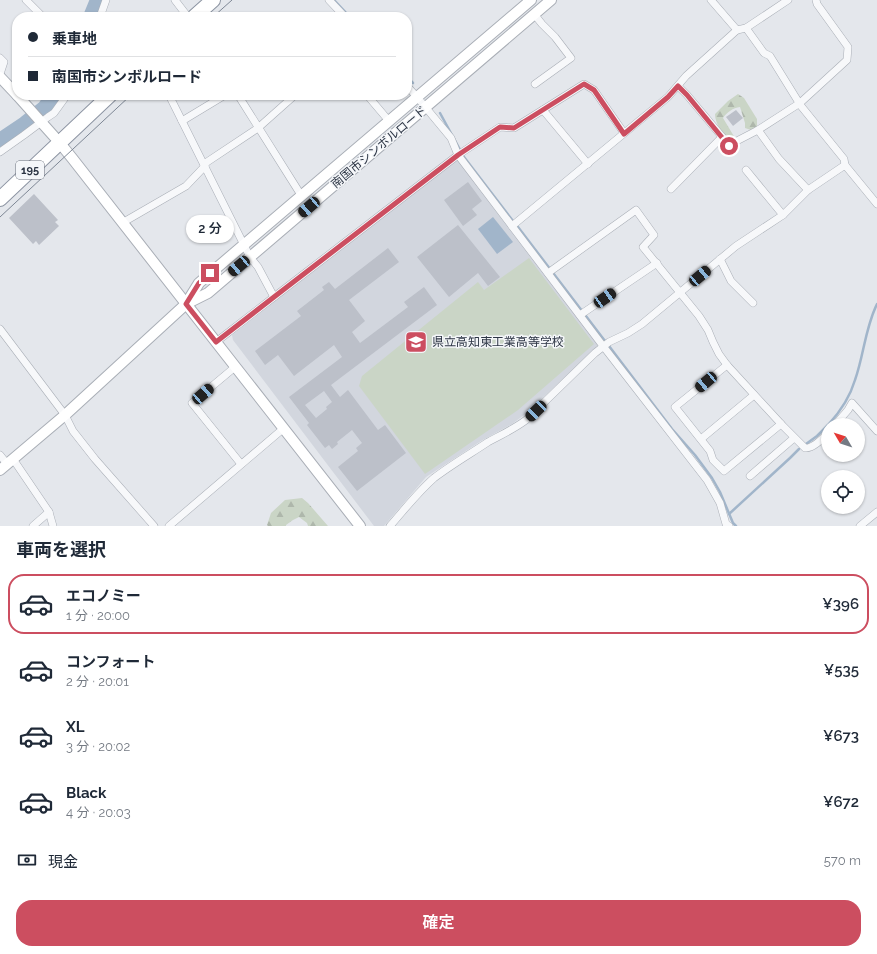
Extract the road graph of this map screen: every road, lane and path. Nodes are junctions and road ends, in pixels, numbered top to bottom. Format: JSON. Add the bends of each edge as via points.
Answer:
{"nodes":[{"id":1,"x":26,"y":0,"type":"edge"},
{"id":2,"x":106,"y":0,"type":"edge"},
{"id":3,"x":175,"y":0,"type":"edge"},
{"id":4,"x":213,"y":0,"type":"edge"},
{"id":5,"x":329,"y":0,"type":"edge"},
{"id":6,"x":531,"y":0,"type":"edge"},
{"id":7,"x":551,"y":0,"type":"edge"},
{"id":8,"x":711,"y":0,"type":"edge"},
{"id":9,"x":774,"y":0,"type":"edge"},
{"id":10,"x":788,"y":0,"type":"edge"},
{"id":11,"x":816,"y":0,"type":"edge"},
{"id":12,"x":778,"y":7,"type":"junction"},
{"id":13,"x":38,"y":12,"type":"edge"},
{"id":14,"x":102,"y":12,"type":"edge"},
{"id":15,"x":184,"y":12,"type":"edge"},
{"id":16,"x":200,"y":12,"type":"edge"},
{"id":17,"x":340,"y":12,"type":"edge"},
{"id":18,"x":534,"y":14,"type":"junction"},
{"id":19,"x":746,"y":28,"type":"junction"},
{"id":20,"x":736,"y":30,"type":"junction"},
{"id":21,"x":0,"y":58,"type":"edge"},
{"id":22,"x":0,"y":75,"type":"edge"},
{"id":23,"x":535,"y":84,"type":"dead end"},
{"id":24,"x":678,"y":86,"type":"junction"},
{"id":25,"x":12,"y":89,"type":"edge"},
{"id":26,"x":412,"y":92,"type":"edge"},
{"id":27,"x":417,"y":97,"type":"junction"},
{"id":28,"x":22,"y":100,"type":"edge"},
{"id":29,"x":63,"y":100,"type":"edge"},
{"id":30,"x":105,"y":100,"type":"edge"},
{"id":31,"x":172,"y":100,"type":"edge"},
{"id":32,"x":217,"y":100,"type":"edge"},
{"id":33,"x":241,"y":100,"type":"edge"},
{"id":34,"x":289,"y":100,"type":"edge"},
{"id":35,"x":371,"y":100,"type":"edge"},
{"id":36,"x":800,"y":102,"type":"junction"},
{"id":37,"x":426,"y":107,"type":"junction"},
{"id":38,"x":543,"y":110,"type":"junction"},
{"id":39,"x":38,"y":118,"type":"junction"},
{"id":40,"x":389,"y":120,"type":"junction"},
{"id":41,"x":182,"y":121,"type":"junction"},
{"id":42,"x":258,"y":128,"type":"junction"},
{"id":43,"x":758,"y":130,"type":"junction"},
{"id":44,"x":624,"y":134,"type":"junction"},
{"id":45,"x":722,"y":137,"type":"junction"},
{"id":46,"x":60,"y":142,"type":"junction"},
{"id":47,"x":0,"y":152,"type":"edge"},
{"id":48,"x":458,"y":155,"type":"junction"},
{"id":49,"x":588,"y":164,"type":"junction"},
{"id":50,"x":204,"y":165,"type":"junction"},
{"id":51,"x":845,"y":165,"type":"junction"},
{"id":52,"x":746,"y":170,"type":"dead end"},
{"id":53,"x":671,"y":189,"type":"dead end"},
{"id":54,"x":808,"y":190,"type":"junction"},
{"id":55,"x":301,"y":195,"type":"junction"},
{"id":56,"x":0,"y":199,"type":"edge"},
{"id":57,"x":877,"y":204,"type":"edge"},
{"id":58,"x":783,"y":215,"type":"junction"},
{"id":59,"x":122,"y":223,"type":"junction"},
{"id":60,"x":512,"y":226,"type":"junction"},
{"id":61,"x":244,"y":244,"type":"junction"},
{"id":62,"x":250,"y":257,"type":"junction"},
{"id":63,"x":720,"y":259,"type":"junction"},
{"id":64,"x":657,"y":263,"type":"junction"},
{"id":65,"x":548,"y":273,"type":"junction"},
{"id":66,"x":681,"y":292,"type":"junction"},
{"id":67,"x":274,"y":297,"type":"junction"},
{"id":68,"x":753,"y":303,"type":"dead end"},
{"id":69,"x":186,"y":304,"type":"junction"},
{"id":70,"x":580,"y":315,"type":"junction"},
{"id":71,"x":1,"y":332,"type":"edge"},
{"id":72,"x":216,"y":342,"type":"junction"},
{"id":73,"x":603,"y":346,"type":"junction"},
{"id":74,"x":727,"y":365,"type":"junction"},
{"id":75,"x":235,"y":367,"type":"junction"},
{"id":76,"x":754,"y":395,"type":"junction"},
{"id":77,"x":65,"y":415,"type":"junction"},
{"id":78,"x":841,"y":418,"type":"edge"},
{"id":79,"x":781,"y":424,"type":"junction"},
{"id":80,"x":284,"y":428,"type":"junction"},
{"id":81,"x":877,"y":431,"type":"edge"},
{"id":82,"x":794,"y":438,"type":"junction"},
{"id":83,"x":701,"y":439,"type":"junction"},
{"id":84,"x":821,"y":439,"type":"edge"},
{"id":85,"x":0,"y":455,"type":"edge"},
{"id":86,"x":242,"y":464,"type":"junction"},
{"id":87,"x":7,"y":465,"type":"edge"},
{"id":88,"x":750,"y":476,"type":"dead end"},
{"id":89,"x":49,"y":512,"type":"junction"},
{"id":90,"x":877,"y":512,"type":"edge"},
{"id":91,"x":33,"y":526,"type":"edge"},
{"id":92,"x":53,"y":526,"type":"edge"},
{"id":93,"x":154,"y":526,"type":"edge"},
{"id":94,"x":169,"y":526,"type":"edge"},
{"id":95,"x":360,"y":526,"type":"edge"},
{"id":96,"x":390,"y":526,"type":"edge"},
{"id":97,"x":728,"y":526,"type":"edge"},
{"id":98,"x":860,"y":526,"type":"edge"}],
"edges":[{"from":1,"to":13,"type":"street"},
{"from":2,"to":14,"type":"street"},
{"from":3,"to":15,"type":"street"},
{"from":4,"to":16,"type":"highway"},
{"from":5,"to":17,"type":"street"},
{"from":6,"to":27,"type":"street","name":"南国市シンボルロード"},
{"from":7,"to":18,"type":"street","name":"南国市シンボルロード"},
{"from":8,"to":20,"type":"street"},
{"from":9,"to":12,"type":"street"},
{"from":10,"to":12,"type":"street"},
{"from":11,"to":36,"type":"street","via":[[848,47],[847,60]]},
{"from":12,"to":19,"type":"street"},
{"from":18,"to":23,"type":"street","via":[[571,58]]},
{"from":18,"to":37,"type":"street","name":"南国市シンボルロード"},
{"from":19,"to":20,"type":"street"},
{"from":19,"to":36,"type":"street","via":[[764,53],[770,56]]},
{"from":20,"to":24,"type":"street"},
{"from":21,"to":22,"type":"street","via":[[4,62]]},
{"from":22,"to":25,"type":"street"},
{"from":24,"to":44,"type":"street"},
{"from":24,"to":45,"type":"street"},
{"from":26,"to":27,"type":"street"},
{"from":27,"to":37,"type":"street"},
{"from":27,"to":40,"type":"street","name":"南国市シンボルロード"},
{"from":28,"to":39,"type":"street"},
{"from":29,"to":39,"type":"street","via":[[54,113]]},
{"from":30,"to":46,"type":"highway","number":"195"},
{"from":31,"to":41,"type":"street"},
{"from":32,"to":41,"type":"street"},
{"from":33,"to":42,"type":"street"},
{"from":34,"to":42,"type":"street"},
{"from":35,"to":40,"type":"street"},
{"from":36,"to":43,"type":"street"},
{"from":36,"to":51,"type":"street","via":[[844,159]]},
{"from":37,"to":48,"type":"street","via":[[451,138]]},
{"from":37,"to":62,"type":"street","name":"南国市シンボルロード"},
{"from":38,"to":44,"type":"street","via":[[584,84],[594,90]]},
{"from":38,"to":48,"type":"street","via":[[514,128],[500,127]]},
{"from":38,"to":49,"type":"street"},
{"from":39,"to":46,"type":"street"},
{"from":39,"to":47,"type":"street","via":[[24,135]]},
{"from":40,"to":55,"type":"street","name":"南国市シンボルロード"},
{"from":41,"to":50,"type":"street"},
{"from":42,"to":50,"type":"street"},
{"from":42,"to":55,"type":"street"},
{"from":43,"to":45,"type":"street","via":[[729,146]]},
{"from":43,"to":54,"type":"street","via":[[779,159]]},
{"from":44,"to":49,"type":"street"},
{"from":45,"to":53,"type":"street"},
{"from":46,"to":56,"type":"highway","number":"195"},
{"from":46,"to":59,"type":"street"},
{"from":48,"to":60,"type":"street"},
{"from":48,"to":67,"type":"street"},
{"from":49,"to":60,"type":"street"},
{"from":50,"to":59,"type":"street","via":[[186,186]]},
{"from":50,"to":61,"type":"street"},
{"from":51,"to":54,"type":"street"},
{"from":51,"to":57,"type":"street"},
{"from":52,"to":58,"type":"street"},
{"from":54,"to":58,"type":"street"},
{"from":55,"to":61,"type":"street","name":"南国市シンボルロード"},
{"from":58,"to":63,"type":"street"},
{"from":59,"to":69,"type":"street"},
{"from":60,"to":65,"type":"street"},
{"from":61,"to":62,"type":"street"},
{"from":61,"to":69,"type":"street","name":"南国市シンボルロード","via":[[199,283]]},
{"from":62,"to":67,"type":"street"},
{"from":62,"to":69,"type":"street","name":"南国市シンボルロード","via":[[208,293]]},
{"from":63,"to":66,"type":"street"},
{"from":63,"to":68,"type":"street","via":[[731,281]]},
{"from":64,"to":65,"type":"street","via":[[643,247],[654,235],[636,210]]},
{"from":64,"to":66,"type":"street"},
{"from":64,"to":70,"type":"street"},
{"from":65,"to":70,"type":"street"},
{"from":66,"to":73,"type":"street","via":[[642,324]]},
{"from":66,"to":74,"type":"street","via":[[708,330]]},
{"from":67,"to":72,"type":"street"},
{"from":69,"to":72,"type":"street"},
{"from":69,"to":77,"type":"street"},
{"from":70,"to":73,"type":"street"},
{"from":71,"to":77,"type":"street"},
{"from":72,"to":75,"type":"street"},
{"from":73,"to":96,"type":"street","via":[[526,420],[434,479]]},
{"from":73,"to":97,"type":"street","via":[[707,480],[720,503]]},
{"from":74,"to":76,"type":"street"},
{"from":74,"to":83,"type":"street","via":[[675,407]]},
{"from":75,"to":80,"type":"street"},
{"from":75,"to":86,"type":"street","via":[[192,403]]},
{"from":76,"to":79,"type":"street"},
{"from":76,"to":83,"type":"street"},
{"from":77,"to":87,"type":"street"},
{"from":77,"to":93,"type":"street","via":[[95,459]]},
{"from":78,"to":81,"type":"street","via":[[852,402]]},
{"from":79,"to":82,"type":"street"},
{"from":79,"to":83,"type":"street","via":[[724,471],[713,460]]},
{"from":80,"to":86,"type":"street"},
{"from":80,"to":95,"type":"street"},
{"from":82,"to":84,"type":"street","via":[[805,448]]},
{"from":82,"to":88,"type":"street"},
{"from":85,"to":87,"type":"street"},
{"from":86,"to":94,"type":"street"},
{"from":87,"to":89,"type":"street"},
{"from":89,"to":91,"type":"street"},
{"from":89,"to":92,"type":"street"},
{"from":90,"to":98,"type":"street"}]}
